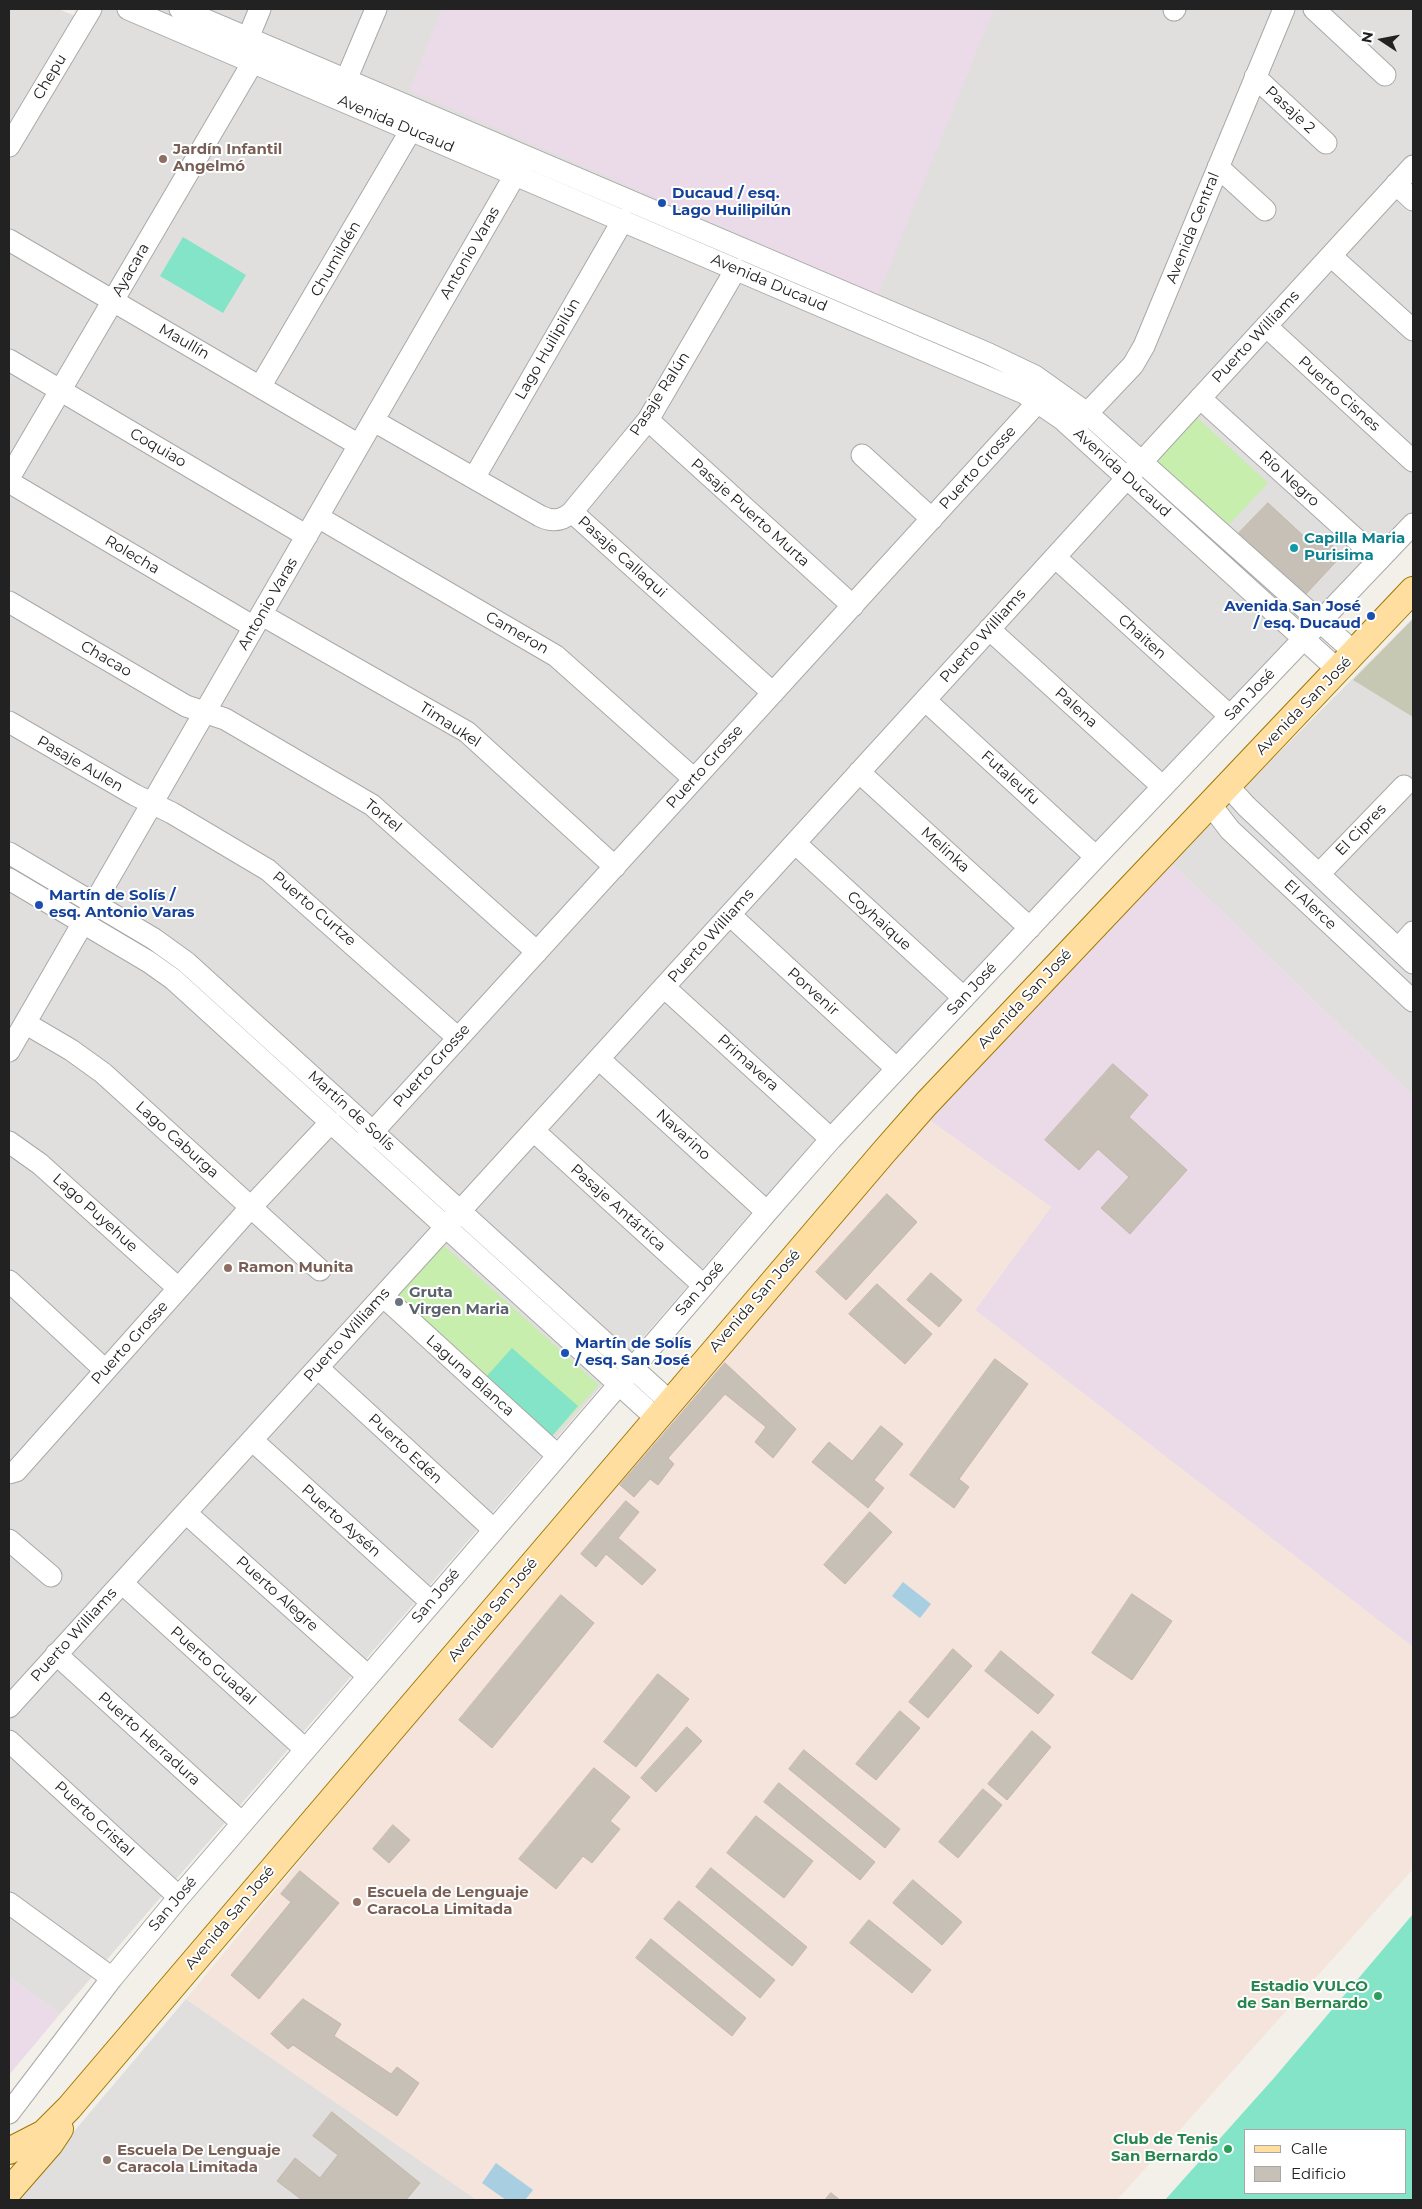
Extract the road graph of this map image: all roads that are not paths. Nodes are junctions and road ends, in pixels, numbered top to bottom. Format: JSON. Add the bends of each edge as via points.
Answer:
{"nodes":[{"id":1,"x":91,"y":9,"type":"edge"},
{"id":2,"x":128,"y":9,"type":"edge"},
{"id":3,"x":180,"y":9,"type":"edge"},
{"id":4,"x":260,"y":9,"type":"edge"},
{"id":5,"x":376,"y":9,"type":"edge"},
{"id":6,"x":1284,"y":9,"type":"edge"},
{"id":7,"x":1314,"y":9,"type":"edge"},
{"id":8,"x":248,"y":38,"type":"junction"},
{"id":9,"x":253,"y":62,"type":"junction"},
{"id":10,"x":1385,"y":75,"type":"dead end"},
{"id":11,"x":1255,"y":77,"type":"junction"},
{"id":12,"x":346,"y":80,"type":"junction"},
{"id":13,"x":411,"y":130,"type":"junction"},
{"id":14,"x":1326,"y":143,"type":"dead end"},
{"id":15,"x":9,"y":146,"type":"edge"},
{"id":16,"x":520,"y":165,"type":"junction"},
{"id":17,"x":1413,"y":166,"type":"edge"},
{"id":18,"x":1218,"y":167,"type":"junction"},
{"id":19,"x":1396,"y":184,"type":"junction"},
{"id":20,"x":1413,"y":200,"type":"edge"},
{"id":21,"x":1264,"y":210,"type":"dead end"},
{"id":22,"x":622,"y":220,"type":"junction"},
{"id":23,"x":9,"y":240,"type":"edge"},
{"id":24,"x":1331,"y":256,"type":"junction"},
{"id":25,"x":736,"y":269,"type":"junction"},
{"id":26,"x":113,"y":301,"type":"junction"},
{"id":27,"x":1266,"y":326,"type":"junction"},
{"id":28,"x":1413,"y":330,"type":"edge"},
{"id":29,"x":9,"y":360,"type":"edge"},
{"id":30,"x":260,"y":387,"type":"junction"},
{"id":31,"x":60,"y":391,"type":"junction"},
{"id":32,"x":1045,"y":394,"type":"junction"},
{"id":33,"x":1200,"y":398,"type":"junction"},
{"id":34,"x":1087,"y":413,"type":"junction"},
{"id":35,"x":374,"y":420,"type":"junction"},
{"id":36,"x":648,"y":420,"type":"junction"},
{"id":37,"x":1072,"y":428,"type":"junction"},
{"id":38,"x":359,"y":445,"type":"junction"},
{"id":39,"x":862,"y":455,"type":"dead end"},
{"id":40,"x":1413,"y":461,"type":"edge"},
{"id":41,"x":1141,"y":462,"type":"junction"},
{"id":42,"x":474,"y":478,"type":"junction"},
{"id":43,"x":1126,"y":478,"type":"junction"},
{"id":44,"x":9,"y":480,"type":"edge"},
{"id":45,"x":572,"y":512,"type":"junction"},
{"id":46,"x":318,"y":517,"type":"junction"},
{"id":47,"x":932,"y":519,"type":"junction"},
{"id":48,"x":1413,"y":524,"type":"edge"},
{"id":49,"x":307,"y":536,"type":"junction"},
{"id":50,"x":1055,"y":557,"type":"junction"},
{"id":51,"x":1379,"y":560,"type":"junction"},
{"id":52,"x":1413,"y":590,"type":"edge"},
{"id":53,"x":9,"y":602,"type":"edge"},
{"id":54,"x":853,"y":606,"type":"junction"},
{"id":55,"x":258,"y":621,"type":"junction"},
{"id":56,"x":1319,"y":623,"type":"junction"},
{"id":57,"x":989,"y":629,"type":"junction"},
{"id":58,"x":1303,"y":640,"type":"junction"},
{"id":59,"x":1346,"y":661,"type":"junction"},
{"id":60,"x":773,"y":693,"type":"junction"},
{"id":61,"x":925,"y":700,"type":"junction"},
{"id":62,"x":206,"y":712,"type":"junction"},
{"id":63,"x":1230,"y":716,"type":"junction"},
{"id":64,"x":9,"y":722,"type":"edge"},
{"id":65,"x":859,"y":772,"type":"junction"},
{"id":66,"x":694,"y":780,"type":"junction"},
{"id":67,"x":1163,"y":786,"type":"junction"},
{"id":68,"x":1404,"y":786,"type":"dead end"},
{"id":69,"x":1219,"y":795,"type":"junction"},
{"id":70,"x":153,"y":804,"type":"junction"},
{"id":71,"x":794,"y":843,"type":"junction"},
{"id":72,"x":9,"y":853,"type":"edge"},
{"id":73,"x":1096,"y":857,"type":"junction"},
{"id":74,"x":615,"y":867,"type":"junction"},
{"id":75,"x":1319,"y":874,"type":"junction"},
{"id":76,"x":9,"y":879,"type":"edge"},
{"id":77,"x":95,"y":904,"type":"junction"},
{"id":78,"x":730,"y":915,"type":"junction"},
{"id":79,"x":84,"y":922,"type":"junction"},
{"id":80,"x":1030,"y":928,"type":"junction"},
{"id":81,"x":1413,"y":932,"type":"edge"},
{"id":82,"x":537,"y":952,"type":"junction"},
{"id":83,"x":1406,"y":956,"type":"edge"},
{"id":84,"x":664,"y":987,"type":"junction"},
{"id":85,"x":964,"y":998,"type":"junction"},
{"id":86,"x":1413,"y":1001,"type":"edge"},
{"id":87,"x":25,"y":1023,"type":"junction"},
{"id":88,"x":458,"y":1038,"type":"junction"},
{"id":89,"x":9,"y":1051,"type":"edge"},
{"id":90,"x":599,"y":1059,"type":"junction"},
{"id":91,"x":897,"y":1069,"type":"junction"},
{"id":92,"x":331,"y":1122,"type":"junction"},
{"id":93,"x":373,"y":1131,"type":"junction"},
{"id":94,"x":534,"y":1131,"type":"junction"},
{"id":95,"x":831,"y":1139,"type":"junction"},
{"id":96,"x":9,"y":1142,"type":"edge"},
{"id":97,"x":359,"y":1147,"type":"junction"},
{"id":98,"x":251,"y":1207,"type":"junction"},
{"id":99,"x":461,"y":1212,"type":"junction"},
{"id":100,"x":767,"y":1212,"type":"junction"},
{"id":101,"x":446,"y":1227,"type":"junction"},
{"id":102,"x":320,"y":1270,"type":"dead end"},
{"id":103,"x":9,"y":1281,"type":"edge"},
{"id":104,"x":703,"y":1285,"type":"junction"},
{"id":105,"x":178,"y":1288,"type":"junction"},
{"id":106,"x":383,"y":1296,"type":"junction"},
{"id":107,"x":318,"y":1368,"type":"junction"},
{"id":108,"x":105,"y":1370,"type":"junction"},
{"id":109,"x":625,"y":1375,"type":"junction"},
{"id":110,"x":662,"y":1410,"type":"junction"},
{"id":111,"x":252,"y":1440,"type":"junction"},
{"id":112,"x":557,"y":1455,"type":"junction"},
{"id":113,"x":9,"y":1473,"type":"edge"},
{"id":114,"x":186,"y":1513,"type":"junction"},
{"id":115,"x":493,"y":1529,"type":"junction"},
{"id":116,"x":9,"y":1541,"type":"edge"},
{"id":117,"x":51,"y":1576,"type":"dead end"},
{"id":118,"x":122,"y":1583,"type":"junction"},
{"id":119,"x":431,"y":1602,"type":"junction"},
{"id":120,"x":56,"y":1654,"type":"junction"},
{"id":121,"x":368,"y":1676,"type":"junction"},
{"id":122,"x":9,"y":1706,"type":"edge"},
{"id":123,"x":9,"y":1740,"type":"edge"},
{"id":124,"x":305,"y":1749,"type":"junction"},
{"id":125,"x":242,"y":1823,"type":"junction"},
{"id":126,"x":179,"y":1897,"type":"junction"},
{"id":127,"x":9,"y":1903,"type":"edge"},
{"id":128,"x":112,"y":1978,"type":"junction"},
{"id":129,"x":69,"y":2108,"type":"junction"},
{"id":130,"x":9,"y":2113,"type":"edge"},
{"id":131,"x":9,"y":2151,"type":"edge"},
{"id":132,"x":9,"y":2192,"type":"edge"}],
"edges":[{"from":1,"to":15,"type":"street","name":"Chepu"},
{"from":2,"to":9,"type":"street","name":"Avenida Ducaud"},
{"from":3,"to":8,"type":"street","name":"Avenida Ducaud"},
{"from":4,"to":8,"type":"street"},
{"from":5,"to":12,"type":"street"},
{"from":6,"to":11,"type":"street","name":"Avenida Central"},
{"from":7,"to":10,"type":"street"},
{"from":8,"to":12,"type":"street","name":"Avenida Ducaud"},
{"from":9,"to":13,"type":"street","name":"Avenida Ducaud"},
{"from":9,"to":26,"type":"street","name":"Ayacara"},
{"from":11,"to":14,"type":"street","name":"Pasaje 2"},
{"from":11,"to":18,"type":"street","name":"Avenida Central"},
{"from":12,"to":16,"type":"street","name":"Avenida Ducaud"},
{"from":13,"to":16,"type":"street","name":"Avenida Ducaud"},
{"from":13,"to":30,"type":"street","name":"Chumildén"},
{"from":16,"to":22,"type":"street","name":"Avenida Ducaud"},
{"from":16,"to":32,"type":"street","name":"Avenida Ducaud","via":[[989,354]]},
{"from":16,"to":35,"type":"street","name":"Antonio Varas"},
{"from":17,"to":19,"type":"street","name":"Puerto Williams"},
{"from":18,"to":21,"type":"street"},
{"from":18,"to":34,"type":"street","name":"Avenida Central","via":[[1138,359]]},
{"from":19,"to":20,"type":"street"},
{"from":19,"to":24,"type":"street","name":"Puerto Williams"},
{"from":22,"to":25,"type":"street","name":"Avenida Ducaud"},
{"from":22,"to":42,"type":"street","name":"Lago Huilipilún"},
{"from":23,"to":26,"type":"street","name":"Maullín"},
{"from":24,"to":27,"type":"street","name":"Puerto Williams"},
{"from":24,"to":28,"type":"street"},
{"from":25,"to":32,"type":"street","name":"Avenida Ducaud","via":[[1008,385]]},
{"from":25,"to":36,"type":"street","name":"Pasaje Ralún"},
{"from":26,"to":30,"type":"street","name":"Maullín"},
{"from":26,"to":31,"type":"street","name":"Ayacara"},
{"from":27,"to":33,"type":"street","name":"Puerto Williams"},
{"from":27,"to":40,"type":"street","name":"Puerto Cisnes"},
{"from":29,"to":31,"type":"street","name":"Coquiao"},
{"from":30,"to":38,"type":"street","name":"Maullín"},
{"from":31,"to":44,"type":"street","name":"Ayacara"},
{"from":31,"to":49,"type":"street","name":"Coquiao"},
{"from":32,"to":34,"type":"street","name":"Avenida Ducaud"},
{"from":32,"to":37,"type":"street","name":"Avenida Ducaud"},
{"from":32,"to":47,"type":"street","name":"Puerto Grosse"},
{"from":33,"to":41,"type":"street","name":"Puerto Williams"},
{"from":33,"to":51,"type":"street","name":"Río Negro"},
{"from":34,"to":37,"type":"street","name":"Avenida Central"},
{"from":34,"to":41,"type":"street","name":"Avenida Ducaud"},
{"from":35,"to":38,"type":"street","name":"Antonio Varas"},
{"from":35,"to":42,"type":"street","name":"Pasaje Callaqui"},
{"from":36,"to":45,"type":"street","name":"Pasaje Ralún"},
{"from":36,"to":54,"type":"street","name":"Pasaje Puerto Murta"},
{"from":37,"to":43,"type":"street","name":"Avenida Ducaud"},
{"from":38,"to":46,"type":"street","name":"Antonio Varas"},
{"from":39,"to":47,"type":"street"},
{"from":41,"to":43,"type":"street","name":"Puerto Williams"},
{"from":41,"to":56,"type":"street","name":"Avenida Ducaud"},
{"from":42,"to":45,"type":"street","name":"Pasaje Callaqui","via":[[545,518],[557,520]]},
{"from":43,"to":50,"type":"street","name":"Puerto Williams"},
{"from":43,"to":58,"type":"street","name":"Avenida Ducaud"},
{"from":44,"to":55,"type":"street","name":"Rolecha"},
{"from":45,"to":60,"type":"street","name":"Pasaje Callaqui"},
{"from":46,"to":49,"type":"street","name":"Antonio Varas"},
{"from":46,"to":66,"type":"street","name":"Cameron","via":[[556,656]]},
{"from":47,"to":54,"type":"street","name":"Puerto Grosse"},
{"from":48,"to":51,"type":"street","name":"San José"},
{"from":49,"to":55,"type":"street","name":"Antonio Varas"},
{"from":50,"to":57,"type":"street","name":"Puerto Williams"},
{"from":50,"to":63,"type":"street","name":"Chaiten"},
{"from":51,"to":56,"type":"street","name":"San José"},
{"from":52,"to":59,"type":"main road","name":"Avenida San José"},
{"from":53,"to":62,"type":"street","name":"Chacao","via":[[186,706]]},
{"from":54,"to":60,"type":"street","name":"Puerto Grosse"},
{"from":55,"to":62,"type":"street","name":"Antonio Varas"},
{"from":55,"to":74,"type":"street","name":"Timaukel","via":[[466,732]]},
{"from":56,"to":58,"type":"street","name":"San José"},
{"from":56,"to":59,"type":"street","name":"Avenida Ducaud"},
{"from":57,"to":61,"type":"street","name":"Puerto Williams"},
{"from":57,"to":67,"type":"street","name":"Palena"},
{"from":58,"to":59,"type":"street","name":"Avenida Ducaud"},
{"from":58,"to":63,"type":"street","name":"San José"},
{"from":59,"to":69,"type":"main road","name":"Avenida San José"},
{"from":60,"to":66,"type":"street","name":"Puerto Grosse"},
{"from":61,"to":65,"type":"street","name":"Puerto Williams"},
{"from":61,"to":73,"type":"street","name":"Futaleufu"},
{"from":62,"to":70,"type":"street","name":"Antonio Varas"},
{"from":62,"to":82,"type":"street","name":"Tortel","via":[[224,719],[372,805]]},
{"from":63,"to":67,"type":"street","name":"San José"},
{"from":64,"to":70,"type":"street","name":"Pasaje Aulen"},
{"from":65,"to":71,"type":"street","name":"Puerto Williams"},
{"from":65,"to":80,"type":"street","name":"Melinka"},
{"from":66,"to":74,"type":"street","name":"Puerto Grosse"},
{"from":67,"to":73,"type":"street","name":"San José"},
{"from":68,"to":75,"type":"street","name":"El Cipres"},
{"from":69,"to":75,"type":"street","name":"El Alerce","via":[[1246,806]]},
{"from":69,"to":86,"type":"street","name":"El Alerce","via":[[1230,830]]},
{"from":69,"to":110,"type":"main road","name":"Avenida San José","via":[[926,1104]]},
{"from":70,"to":77,"type":"street","name":"Antonio Varas"},
{"from":70,"to":88,"type":"street","name":"Puerto Curtze","via":[[268,870]]},
{"from":71,"to":78,"type":"street","name":"Puerto Williams"},
{"from":71,"to":85,"type":"street","name":"Coyhaique"},
{"from":72,"to":77,"type":"street","name":"Martín de Solís"},
{"from":73,"to":80,"type":"street","name":"San José"},
{"from":74,"to":82,"type":"street","name":"Puerto Grosse"},
{"from":75,"to":83,"type":"street","name":"El Alerce"},
{"from":76,"to":79,"type":"street","name":"Martín de Solís"},
{"from":77,"to":79,"type":"street","name":"Antonio Varas"},
{"from":77,"to":93,"type":"street","name":"Martín de Solís","via":[[186,962]]},
{"from":78,"to":84,"type":"street","name":"Puerto Williams"},
{"from":78,"to":91,"type":"street","name":"Porvenir"},
{"from":79,"to":87,"type":"street","name":"Antonio Varas"},
{"from":79,"to":92,"type":"street","name":"Martín de Solís","via":[[173,979]]},
{"from":80,"to":85,"type":"street","name":"San José"},
{"from":81,"to":83,"type":"street"},
{"from":82,"to":88,"type":"street","name":"Puerto Grosse"},
{"from":84,"to":90,"type":"street","name":"Puerto Williams"},
{"from":84,"to":95,"type":"street","name":"Primavera"},
{"from":85,"to":91,"type":"street","name":"San José"},
{"from":87,"to":89,"type":"street","name":"Antonio Varas"},
{"from":87,"to":98,"type":"street","name":"Lago Caburga","via":[[103,1073]]},
{"from":88,"to":93,"type":"street","name":"Puerto Grosse"},
{"from":90,"to":94,"type":"street","name":"Puerto Williams"},
{"from":90,"to":100,"type":"street","name":"Navarino"},
{"from":91,"to":95,"type":"street","name":"San José"},
{"from":92,"to":97,"type":"street","name":"Martín de Solís"},
{"from":92,"to":98,"type":"street","name":"Puerto Grosse"},
{"from":93,"to":97,"type":"street","name":"Puerto Grosse"},
{"from":93,"to":99,"type":"street","name":"Martín de Solís"},
{"from":94,"to":99,"type":"street","name":"Puerto Williams"},
{"from":94,"to":104,"type":"street","name":"Pasaje Antártica"},
{"from":95,"to":100,"type":"street","name":"San José"},
{"from":96,"to":105,"type":"street","name":"Lago Puyehue","via":[[40,1164]]},
{"from":97,"to":101,"type":"street","name":"Martín de Solís"},
{"from":98,"to":102,"type":"street","name":"Lago Caburga"},
{"from":98,"to":105,"type":"street","name":"Puerto Grosse"},
{"from":99,"to":101,"type":"street","name":"Puerto Williams"},
{"from":99,"to":109,"type":"street","name":"Martín de Solís"},
{"from":100,"to":104,"type":"street","name":"San José"},
{"from":101,"to":106,"type":"street","name":"Puerto Williams"},
{"from":101,"to":109,"type":"street","name":"Martín de Solís"},
{"from":103,"to":108,"type":"street"},
{"from":104,"to":109,"type":"street","name":"San José"},
{"from":105,"to":108,"type":"street","name":"Puerto Grosse"},
{"from":106,"to":107,"type":"street","name":"Puerto Williams"},
{"from":106,"to":112,"type":"street","name":"Laguna Blanca"},
{"from":107,"to":111,"type":"street","name":"Puerto Williams"},
{"from":107,"to":115,"type":"street","name":"Puerto Edén"},
{"from":108,"to":113,"type":"street","name":"Puerto Grosse","via":[[16,1471]]},
{"from":109,"to":110,"type":"street","name":"Martín de Solís"},
{"from":109,"to":112,"type":"street","name":"San José"},
{"from":110,"to":129,"type":"main road","name":"Avenida San José"},
{"from":111,"to":114,"type":"street","name":"Puerto Williams"},
{"from":111,"to":119,"type":"street","name":"Puerto Aysén"},
{"from":112,"to":115,"type":"street","name":"San José"},
{"from":114,"to":118,"type":"street","name":"Puerto Williams"},
{"from":114,"to":121,"type":"street","name":"Puerto Alegre"},
{"from":115,"to":119,"type":"street","name":"San José"},
{"from":116,"to":117,"type":"street"},
{"from":118,"to":120,"type":"street","name":"Puerto Williams"},
{"from":118,"to":124,"type":"street","name":"Puerto Guadal"},
{"from":119,"to":121,"type":"street","name":"San José"},
{"from":120,"to":122,"type":"street","name":"Puerto Williams"},
{"from":120,"to":125,"type":"street","name":"Puerto Herradura"},
{"from":121,"to":124,"type":"street","name":"San José"},
{"from":123,"to":126,"type":"street","name":"Puerto Cristal"},
{"from":124,"to":125,"type":"street","name":"San José"},
{"from":125,"to":126,"type":"street","name":"San José"},
{"from":126,"to":128,"type":"street","name":"San José"},
{"from":127,"to":128,"type":"street"},
{"from":128,"to":130,"type":"street","name":"San José"},
{"from":129,"to":131,"type":"main road","name":"Avenida San José","via":[[44,2133]]},
{"from":129,"to":132,"type":"main road","name":"Avenida San José","via":[[56,2135]]}]}
